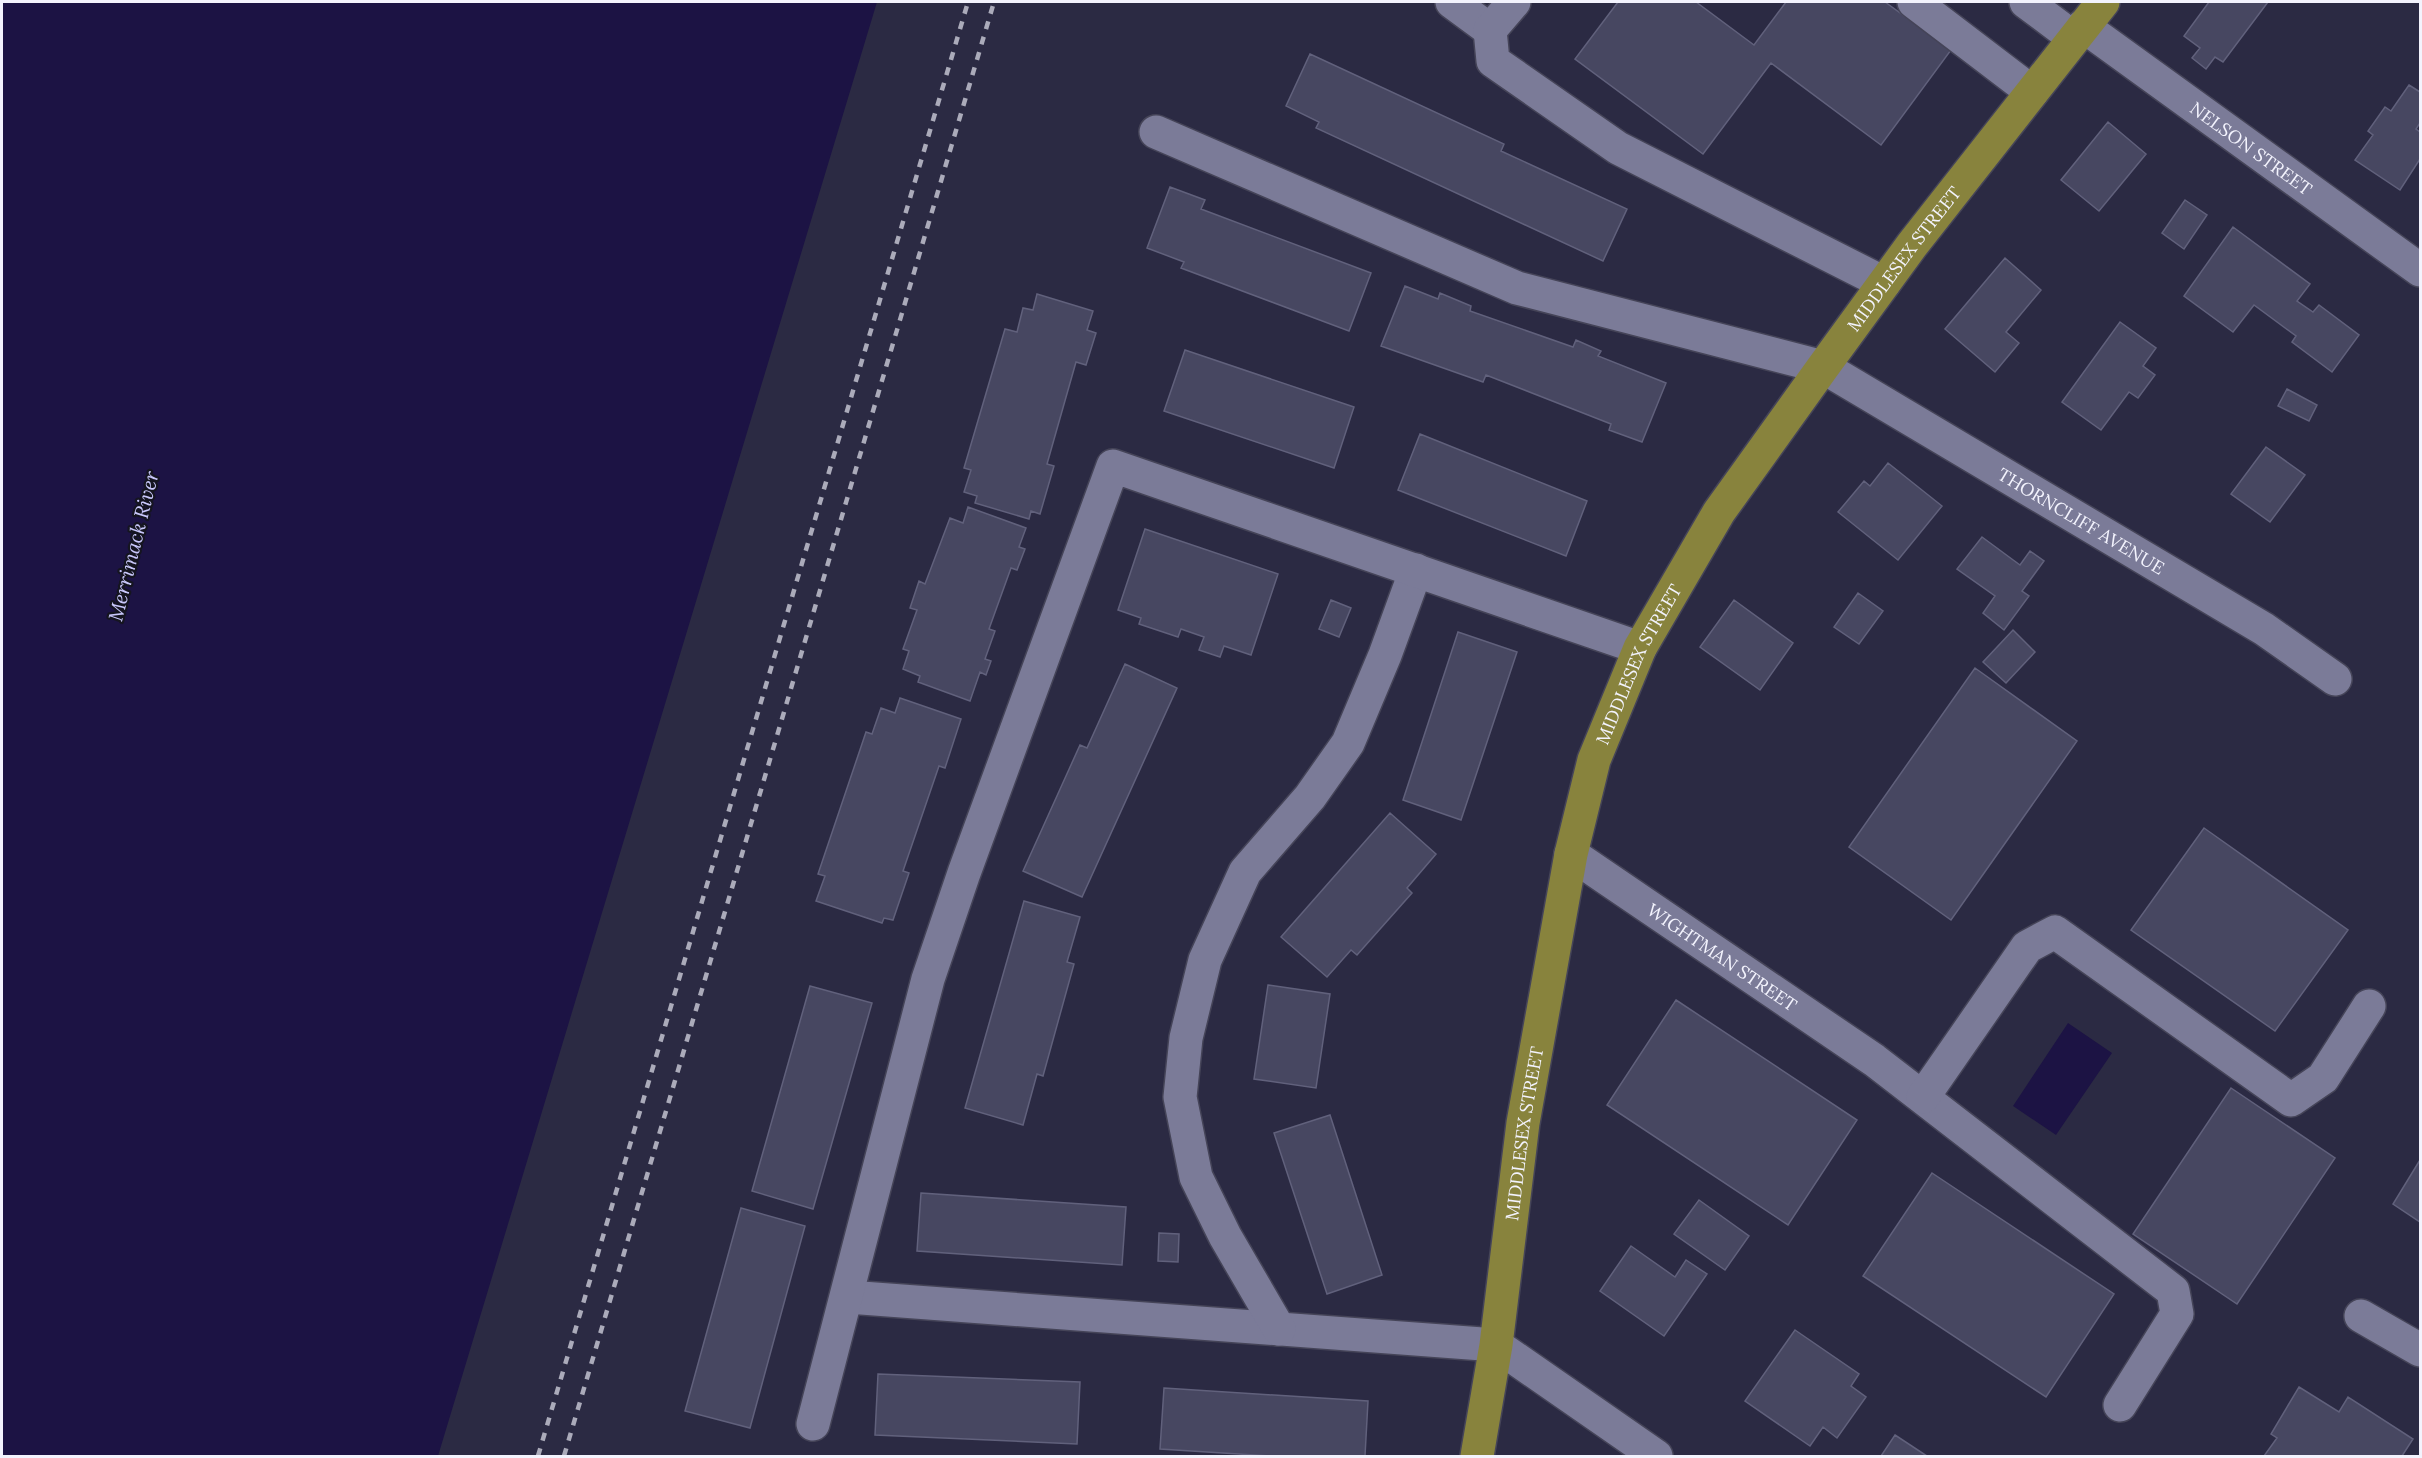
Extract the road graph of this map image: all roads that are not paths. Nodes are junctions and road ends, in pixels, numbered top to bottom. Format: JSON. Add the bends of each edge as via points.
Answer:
{"nodes":[{"id":1,"x":1452,"y":2,"type":"edge"},
{"id":2,"x":1514,"y":2,"type":"edge"},
{"id":3,"x":1914,"y":2,"type":"edge"},
{"id":4,"x":2026,"y":2,"type":"edge"},
{"id":5,"x":2087,"y":22,"type":"edge"},
{"id":6,"x":1490,"y":30,"type":"junction"},
{"id":7,"x":2032,"y":92,"type":"junction"},
{"id":8,"x":1156,"y":132,"type":"dead end"},
{"id":9,"x":2421,"y":270,"type":"edge"},
{"id":10,"x":1884,"y":283,"type":"junction"},
{"id":11,"x":1823,"y":367,"type":"junction"},
{"id":12,"x":1416,"y":570,"type":"junction"},
{"id":13,"x":1640,"y":648,"type":"junction"},
{"id":14,"x":2335,"y":679,"type":"dead end"},
{"id":15,"x":1571,"y":854,"type":"junction"},
{"id":16,"x":2369,"y":1006,"type":"dead end"},
{"id":17,"x":1923,"y":1097,"type":"junction"},
{"id":18,"x":848,"y":1297,"type":"junction"},
{"id":19,"x":2361,"y":1316,"type":"dead end"},
{"id":20,"x":1279,"y":1329,"type":"junction"},
{"id":21,"x":1496,"y":1346,"type":"junction"},
{"id":22,"x":2421,"y":1350,"type":"edge"},
{"id":23,"x":2120,"y":1405,"type":"dead end"},
{"id":24,"x":813,"y":1424,"type":"dead end"},
{"id":25,"x":1477,"y":1456,"type":"edge"},
{"id":26,"x":1656,"y":1456,"type":"edge"}],
"edges":[{"from":1,"to":6,"type":"street"},
{"from":2,"to":6,"type":"street"},
{"from":3,"to":7,"type":"street"},
{"from":4,"to":5,"type":"street","name":"NELSON STREET"},
{"from":5,"to":7,"type":"main road","name":"MIDDLESEX STREET"},
{"from":5,"to":9,"type":"street","name":"NELSON STREET"},
{"from":6,"to":10,"type":"street","via":[[1493,61],[1618,148]]},
{"from":7,"to":10,"type":"main road","name":"MIDDLESEX STREET"},
{"from":8,"to":11,"type":"street","name":"THORNCLIFF AVENUE","via":[[1517,288]]},
{"from":10,"to":11,"type":"main road","name":"MIDDLESEX STREET"},
{"from":11,"to":13,"type":"main road","name":"MIDDLESEX STREET","via":[[1719,512]]},
{"from":11,"to":14,"type":"street","name":"THORNCLIFF AVENUE","via":[[2264,629]]},
{"from":12,"to":13,"type":"street"},
{"from":12,"to":18,"type":"street","via":[[1113,466],[928,979]]},
{"from":12,"to":20,"type":"street","via":[[1386,655],[1348,743],[1310,797],[1245,872],[1205,960],[1186,1038],[1180,1097],[1197,1177],[1225,1236]]},
{"from":13,"to":15,"type":"main road","name":"MIDDLESEX STREET","via":[[1594,760]]},
{"from":15,"to":17,"type":"street","name":"WIGHTMAN STREET"},
{"from":15,"to":21,"type":"main road","name":"MIDDLESEX STREET","via":[[1523,1123]]},
{"from":16,"to":17,"type":"street","via":[[2323,1078],[2290,1100],[2055,932],[2027,947]]},
{"from":17,"to":23,"type":"street","name":"WIGHTMAN STREET","via":[[2173,1291],[2177,1314]]},
{"from":18,"to":20,"type":"street"},
{"from":18,"to":24,"type":"street"},
{"from":19,"to":22,"type":"street"},
{"from":20,"to":21,"type":"street"},
{"from":21,"to":25,"type":"main road","name":"MIDDLESEX STREET"},
{"from":21,"to":26,"type":"street"}]}
